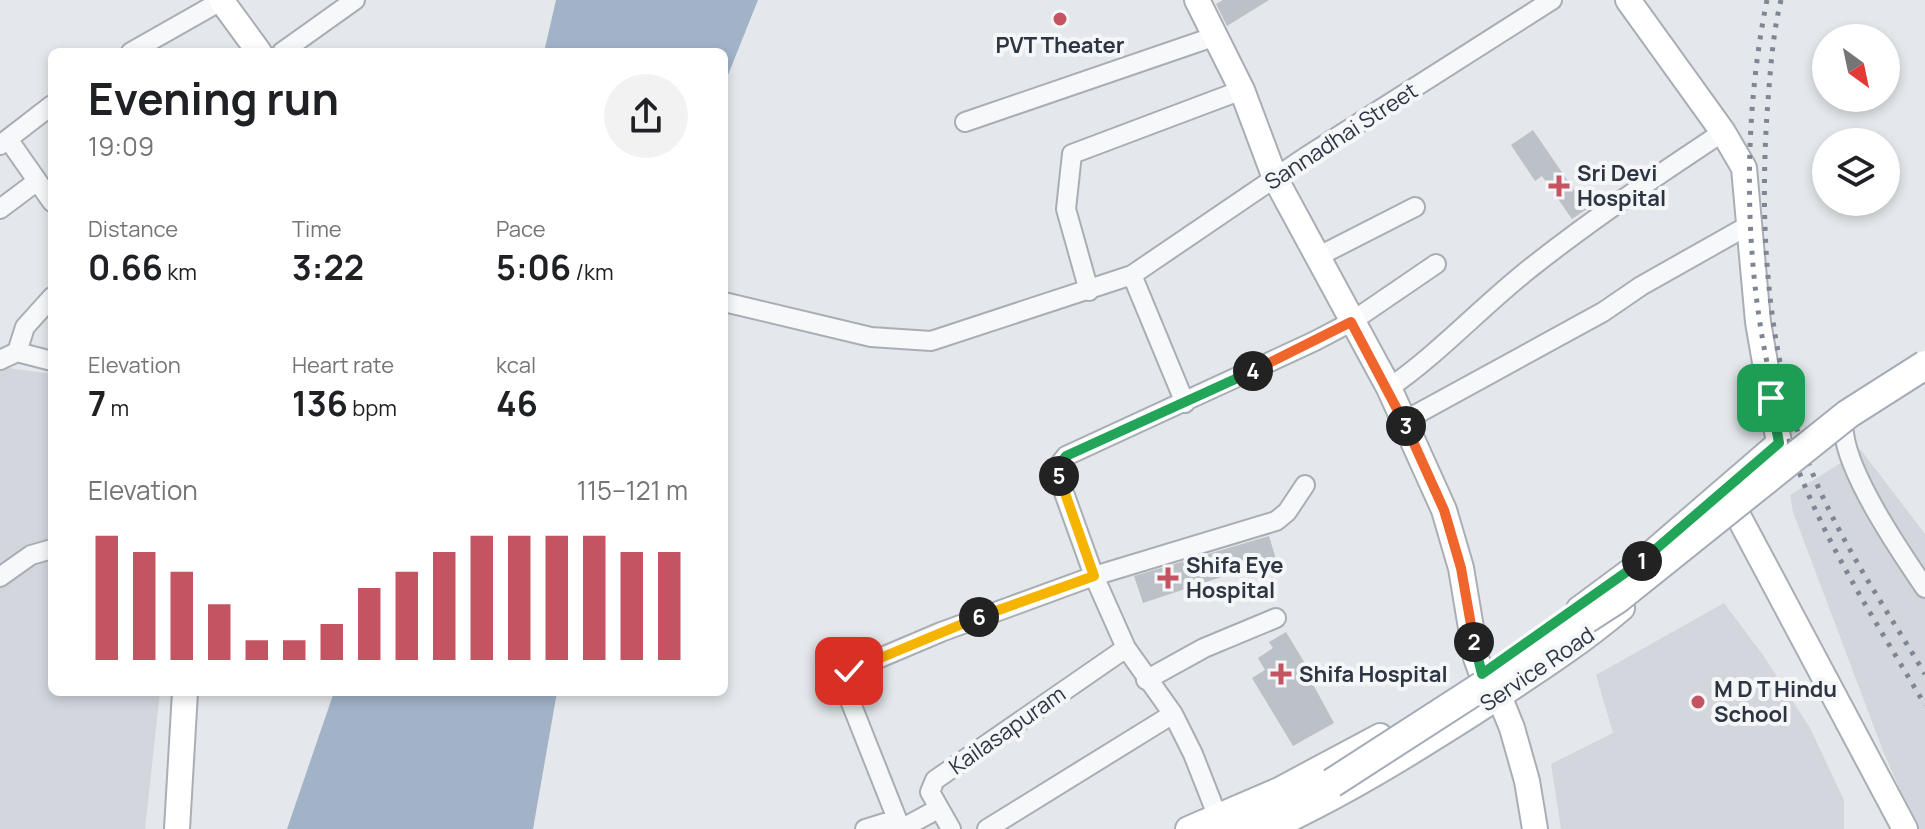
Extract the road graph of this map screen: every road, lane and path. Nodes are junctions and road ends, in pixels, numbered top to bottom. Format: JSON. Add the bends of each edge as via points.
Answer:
{"nodes":[{"id":1,"x":221,"y":0,"type":"edge"},
{"id":2,"x":355,"y":0,"type":"edge"},
{"id":3,"x":1197,"y":0,"type":"edge"},
{"id":4,"x":1552,"y":0,"type":"edge"},
{"id":5,"x":1628,"y":0,"type":"edge"},
{"id":6,"x":1216,"y":36,"type":"junction"},
{"id":7,"x":138,"y":48,"type":"edge"},
{"id":8,"x":256,"y":48,"type":"edge"},
{"id":9,"x":288,"y":48,"type":"edge"},
{"id":10,"x":1242,"y":90,"type":"junction"},
{"id":11,"x":48,"y":108,"type":"edge"},
{"id":12,"x":965,"y":122,"type":"dead end"},
{"id":13,"x":1723,"y":132,"type":"junction"},
{"id":14,"x":4,"y":142,"type":"edge"},
{"id":15,"x":1275,"y":178,"type":"junction"},
{"id":16,"x":36,"y":182,"type":"junction"},
{"id":17,"x":48,"y":197,"type":"edge"},
{"id":18,"x":1415,"y":207,"type":"dead end"},
{"id":19,"x":0,"y":209,"type":"edge"},
{"id":20,"x":1749,"y":225,"type":"junction"},
{"id":21,"x":1317,"y":257,"type":"junction"},
{"id":22,"x":1436,"y":264,"type":"dead end"},
{"id":23,"x":1132,"y":275,"type":"junction"},
{"id":24,"x":1089,"y":291,"type":"junction"},
{"id":25,"x":48,"y":301,"type":"edge"},
{"id":26,"x":728,"y":303,"type":"edge"},
{"id":27,"x":1351,"y":322,"type":"junction"},
{"id":28,"x":8,"y":356,"type":"edge"},
{"id":29,"x":48,"y":361,"type":"edge"},
{"id":30,"x":1925,"y":365,"type":"edge"},
{"id":31,"x":1389,"y":388,"type":"junction"},
{"id":32,"x":1185,"y":403,"type":"junction"},
{"id":33,"x":1404,"y":421,"type":"junction"},
{"id":34,"x":1844,"y":433,"type":"dead end"},
{"id":35,"x":1781,"y":476,"type":"dead end"},
{"id":36,"x":1305,"y":485,"type":"dead end"},
{"id":37,"x":1725,"y":491,"type":"junction"},
{"id":38,"x":1735,"y":513,"type":"junction"},
{"id":39,"x":48,"y":550,"type":"edge"},
{"id":40,"x":1094,"y":576,"type":"junction"},
{"id":41,"x":0,"y":577,"type":"edge"},
{"id":42,"x":1925,"y":588,"type":"edge"},
{"id":43,"x":1276,"y":618,"type":"dead end"},
{"id":44,"x":1126,"y":648,"type":"junction"},
{"id":45,"x":1482,"y":674,"type":"junction"},
{"id":46,"x":1146,"y":680,"type":"junction"},
{"id":47,"x":185,"y":696,"type":"edge"},
{"id":48,"x":1499,"y":696,"type":"junction"},
{"id":49,"x":1173,"y":714,"type":"junction"},
{"id":50,"x":938,"y":809,"type":"junction"},
{"id":51,"x":1221,"y":822,"type":"edge"},
{"id":52,"x":900,"y":826,"type":"edge"},
{"id":53,"x":177,"y":829,"type":"edge"},
{"id":54,"x":865,"y":829,"type":"edge"},
{"id":55,"x":951,"y":829,"type":"edge"},
{"id":56,"x":987,"y":829,"type":"edge"},
{"id":57,"x":1188,"y":829,"type":"edge"},
{"id":58,"x":1269,"y":829,"type":"edge"},
{"id":59,"x":1535,"y":829,"type":"edge"},
{"id":60,"x":1905,"y":829,"type":"edge"}],
"edges":[{"from":1,"to":7,"type":"street"},
{"from":1,"to":8,"type":"main road"},
{"from":2,"to":9,"type":"street"},
{"from":3,"to":6,"type":"main road"},
{"from":4,"to":15,"type":"street","name":"Sannadhai Street"},
{"from":5,"to":13,"type":"main road"},
{"from":6,"to":10,"type":"main road"},
{"from":6,"to":12,"type":"street"},
{"from":10,"to":15,"type":"main road"},
{"from":10,"to":24,"type":"street","via":[[1072,154],[1066,209]]},
{"from":11,"to":14,"type":"street"},
{"from":13,"to":20,"type":"main road","via":[[1746,175]]},
{"from":13,"to":31,"type":"street","via":[[1532,266]]},
{"from":14,"to":16,"type":"street"},
{"from":15,"to":21,"type":"main road"},
{"from":15,"to":23,"type":"street","name":"Sannadhai Street"},
{"from":16,"to":17,"type":"street"},
{"from":16,"to":19,"type":"street"},
{"from":18,"to":21,"type":"street"},
{"from":20,"to":33,"type":"street","via":[[1564,335]]},
{"from":20,"to":37,"type":"main road","via":[[1758,322],[1779,443]]},
{"from":21,"to":27,"type":"main road"},
{"from":22,"to":27,"type":"street"},
{"from":23,"to":24,"type":"street","name":"Sannadhai Street"},
{"from":23,"to":32,"type":"street"},
{"from":24,"to":26,"type":"street","name":"Sannadhai Street","via":[[920,342],[871,337]]},
{"from":25,"to":28,"type":"street"},
{"from":27,"to":31,"type":"main road"},
{"from":27,"to":32,"type":"street"},
{"from":28,"to":29,"type":"street"},
{"from":30,"to":51,"type":"main road","bridge":true,"via":[[1848,414],[1617,599],[1332,783]]},
{"from":31,"to":33,"type":"main road"},
{"from":32,"to":40,"type":"street","via":[[1066,456],[1059,465],[1059,479]]},
{"from":33,"to":45,"type":"main road","via":[[1444,510]]},
{"from":34,"to":42,"type":"street","via":[[1857,475]]},
{"from":35,"to":38,"type":"main road","name":"Service Road"},
{"from":36,"to":40,"type":"street","via":[[1276,521]]},
{"from":37,"to":38,"type":"main road"},
{"from":37,"to":45,"type":"main road","via":[[1633,569]]},
{"from":38,"to":48,"type":"main road","name":"Service Road","via":[[1586,638]]},
{"from":38,"to":60,"type":"main road"},
{"from":39,"to":41,"type":"street","via":[[31,555]]},
{"from":40,"to":44,"type":"street"},
{"from":40,"to":52,"type":"street","via":[[849,671],[845,688]]},
{"from":43,"to":46,"type":"street"},
{"from":44,"to":46,"type":"street"},
{"from":44,"to":50,"type":"street","name":"Kailasapuram","via":[[935,780],[930,792]]},
{"from":45,"to":48,"type":"main road"},
{"from":45,"to":51,"type":"main road","via":[[1345,757]]},
{"from":46,"to":49,"type":"street"},
{"from":47,"to":53,"type":"main road"},
{"from":48,"to":58,"type":"main road","name":"Service Road","via":[[1337,797]]},
{"from":48,"to":59,"type":"main road","via":[[1527,781]]},
{"from":49,"to":51,"type":"street"},
{"from":49,"to":56,"type":"street"},
{"from":50,"to":52,"type":"street"},
{"from":50,"to":55,"type":"street"},
{"from":51,"to":57,"type":"main road"},
{"from":52,"to":54,"type":"street"}]}
